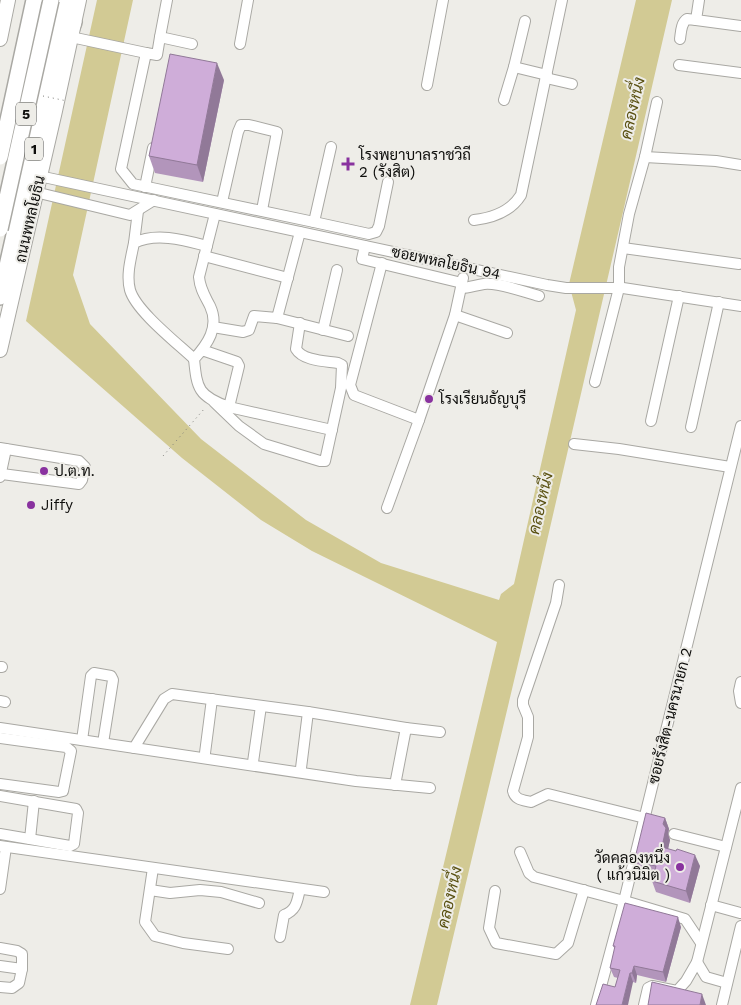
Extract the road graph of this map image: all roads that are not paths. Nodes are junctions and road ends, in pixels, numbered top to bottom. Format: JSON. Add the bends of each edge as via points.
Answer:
{"nodes":[{"id":1,"x":8,"y":0,"type":"edge"},
{"id":2,"x":33,"y":0,"type":"edge"},
{"id":3,"x":51,"y":0,"type":"edge"},
{"id":4,"x":67,"y":0,"type":"edge"},
{"id":5,"x":79,"y":0,"type":"edge"},
{"id":6,"x":167,"y":0,"type":"edge"},
{"id":7,"x":248,"y":0,"type":"edge"},
{"id":8,"x":443,"y":0,"type":"edge"},
{"id":9,"x":562,"y":0,"type":"edge"},
{"id":10,"x":699,"y":0,"type":"edge"},
{"id":11,"x":696,"y":20,"type":"junction"},
{"id":12,"x":525,"y":21,"type":"dead end"},
{"id":13,"x":741,"y":26,"type":"edge"},
{"id":14,"x":75,"y":32,"type":"junction"},
{"id":15,"x":160,"y":37,"type":"junction"},
{"id":16,"x":0,"y":39,"type":"edge"},
{"id":17,"x":680,"y":39,"type":"dead end"},
{"id":18,"x":192,"y":44,"type":"dead end"},
{"id":19,"x":240,"y":44,"type":"dead end"},
{"id":20,"x":146,"y":53,"type":"junction"},
{"id":21,"x":679,"y":65,"type":"dead end"},
{"id":22,"x":514,"y":68,"type":"junction"},
{"id":23,"x":741,"y":73,"type":"edge"},
{"id":24,"x":546,"y":77,"type":"junction"},
{"id":25,"x":49,"y":84,"type":"junction"},
{"id":26,"x":572,"y":84,"type":"dead end"},
{"id":27,"x":427,"y":85,"type":"dead end"},
{"id":28,"x":504,"y":100,"type":"dead end"},
{"id":29,"x":657,"y":102,"type":"dead end"},
{"id":30,"x":154,"y":141,"type":"edge"},
{"id":31,"x":331,"y":147,"type":"dead end"},
{"id":32,"x":0,"y":150,"type":"edge"},
{"id":33,"x":0,"y":157,"type":"edge"},
{"id":34,"x":645,"y":157,"type":"junction"},
{"id":35,"x":741,"y":165,"type":"edge"},
{"id":36,"x":40,"y":176,"type":"junction"},
{"id":37,"x":388,"y":182,"type":"dead end"},
{"id":38,"x":145,"y":187,"type":"junction"},
{"id":39,"x":35,"y":192,"type":"junction"},
{"id":40,"x":154,"y":200,"type":"junction"},
{"id":41,"x":222,"y":202,"type":"junction"},
{"id":42,"x":262,"y":210,"type":"junction"},
{"id":43,"x":138,"y":211,"type":"junction"},
{"id":44,"x":215,"y":214,"type":"junction"},
{"id":45,"x":474,"y":220,"type":"dead end"},
{"id":46,"x":314,"y":222,"type":"junction"},
{"id":47,"x":0,"y":229,"type":"edge"},
{"id":48,"x":300,"y":232,"type":"junction"},
{"id":49,"x":134,"y":243,"type":"junction"},
{"id":50,"x":206,"y":246,"type":"junction"},
{"id":51,"x":365,"y":246,"type":"junction"},
{"id":52,"x":623,"y":248,"type":"junction"},
{"id":53,"x":204,"y":256,"type":"junction"},
{"id":54,"x":382,"y":263,"type":"junction"},
{"id":55,"x":740,"y":264,"type":"dead end"},
{"id":56,"x":465,"y":267,"type":"junction"},
{"id":57,"x":336,"y":270,"type":"dead end"},
{"id":58,"x":288,"y":278,"type":"junction"},
{"id":59,"x":461,"y":286,"type":"junction"},
{"id":60,"x":617,"y":288,"type":"junction"},
{"id":61,"x":539,"y":296,"type":"dead end"},
{"id":62,"x":679,"y":296,"type":"junction"},
{"id":63,"x":0,"y":297,"type":"edge"},
{"id":64,"x":719,"y":302,"type":"junction"},
{"id":65,"x":741,"y":306,"type":"edge"},
{"id":66,"x":454,"y":315,"type":"junction"},
{"id":67,"x":277,"y":318,"type":"junction"},
{"id":68,"x":300,"y":323,"type":"junction"},
{"id":69,"x":213,"y":326,"type":"junction"},
{"id":70,"x":323,"y":330,"type":"junction"},
{"id":71,"x":507,"y":333,"type":"dead end"},
{"id":72,"x":348,"y":336,"type":"dead end"},
{"id":73,"x":0,"y":350,"type":"edge"},
{"id":74,"x":202,"y":350,"type":"junction"},
{"id":75,"x":194,"y":359,"type":"junction"},
{"id":76,"x":596,"y":382,"type":"dead end"},
{"id":77,"x":213,"y":401,"type":"junction"},
{"id":78,"x":229,"y":407,"type":"junction"},
{"id":79,"x":419,"y":420,"type":"junction"},
{"id":80,"x":651,"y":421,"type":"dead end"},
{"id":81,"x":741,"y":426,"type":"edge"},
{"id":82,"x":691,"y":427,"type":"dead end"},
{"id":83,"x":332,"y":430,"type":"junction"},
{"id":84,"x":574,"y":444,"type":"dead end"},
{"id":85,"x":3,"y":448,"type":"edge"},
{"id":86,"x":730,"y":467,"type":"junction"},
{"id":87,"x":1,"y":475,"type":"edge"},
{"id":88,"x":387,"y":508,"type":"dead end"},
{"id":89,"x":559,"y":585,"type":"dead end"},
{"id":90,"x":741,"y":682,"type":"edge"},
{"id":91,"x":212,"y":699,"type":"junction"},
{"id":92,"x":741,"y":703,"type":"edge"},
{"id":93,"x":261,"y":706,"type":"junction"},
{"id":94,"x":308,"y":712,"type":"junction"},
{"id":95,"x":0,"y":728,"type":"edge"},
{"id":96,"x":406,"y":728,"type":"junction"},
{"id":97,"x":440,"y":732,"type":"dead end"},
{"id":98,"x":0,"y":738,"type":"edge"},
{"id":99,"x":82,"y":740,"type":"junction"},
{"id":100,"x":103,"y":743,"type":"junction"},
{"id":101,"x":134,"y":748,"type":"junction"},
{"id":102,"x":205,"y":753,"type":"dead end"},
{"id":103,"x":253,"y":762,"type":"dead end"},
{"id":104,"x":300,"y":768,"type":"dead end"},
{"id":105,"x":0,"y":784,"type":"edge"},
{"id":106,"x":395,"y":785,"type":"junction"},
{"id":107,"x":430,"y":788,"type":"dead end"},
{"id":108,"x":741,"y":788,"type":"edge"},
{"id":109,"x":0,"y":796,"type":"edge"},
{"id":110,"x":34,"y":801,"type":"junction"},
{"id":111,"x":645,"y":818,"type":"junction"},
{"id":112,"x":0,"y":834,"type":"edge"},
{"id":113,"x":674,"y":834,"type":"dead end"},
{"id":114,"x":30,"y":839,"type":"junction"},
{"id":115,"x":3,"y":847,"type":"edge"},
{"id":116,"x":726,"y":847,"type":"junction"},
{"id":117,"x":520,"y":852,"type":"dead end"},
{"id":118,"x":153,"y":868,"type":"junction"},
{"id":119,"x":0,"y":889,"type":"edge"},
{"id":120,"x":300,"y":889,"type":"junction"},
{"id":121,"x":150,"y":890,"type":"junction"},
{"id":122,"x":584,"y":890,"type":"junction"},
{"id":123,"x":495,"y":891,"type":"dead end"},
{"id":124,"x":324,"y":892,"type":"dead end"},
{"id":125,"x":626,"y":902,"type":"junction"},
{"id":126,"x":259,"y":903,"type":"dead end"},
{"id":127,"x":711,"y":905,"type":"junction"},
{"id":128,"x":740,"y":913,"type":"edge"},
{"id":129,"x":741,"y":926,"type":"edge"},
{"id":130,"x":280,"y":937,"type":"dead end"},
{"id":131,"x":701,"y":943,"type":"junction"},
{"id":132,"x":0,"y":948,"type":"edge"},
{"id":133,"x":228,"y":950,"type":"dead end"},
{"id":134,"x":697,"y":962,"type":"junction"},
{"id":135,"x":0,"y":966,"type":"edge"},
{"id":136,"x":22,"y":969,"type":"junction"},
{"id":137,"x":727,"y":983,"type":"junction"},
{"id":138,"x":0,"y":987,"type":"edge"},
{"id":139,"x":596,"y":1005,"type":"edge"},
{"id":140,"x":644,"y":1005,"type":"edge"},
{"id":141,"x":722,"y":1005,"type":"edge"}],
"edges":[{"from":1,"to":16,"type":"main road"},
{"from":2,"to":32,"type":"highway","number":"1"},
{"from":2,"to":33,"type":"highway","number":"5","bridge":true},
{"from":3,"to":47,"type":"highway","number":"5","bridge":true},
{"from":4,"to":25,"type":"highway","name":"ถนนพหลโยธิน","number":"1"},
{"from":5,"to":14,"type":"main road","name":"ถนนพหลโยธิน","number":"1"},
{"from":6,"to":15,"type":"street"},
{"from":7,"to":19,"type":"street"},
{"from":8,"to":27,"type":"street"},
{"from":9,"to":24,"type":"street"},
{"from":10,"to":11,"type":"street"},
{"from":11,"to":13,"type":"street"},
{"from":11,"to":17,"type":"street","via":[[685,20]]},
{"from":12,"to":22,"type":"street"},
{"from":14,"to":20,"type":"street"},
{"from":14,"to":25,"type":"highway"},
{"from":14,"to":36,"type":"main road","name":"ถนนพหลโยธิน","number":"1"},
{"from":15,"to":18,"type":"street"},
{"from":15,"to":20,"type":"street","via":[[160,56]]},
{"from":20,"to":38,"type":"street","via":[[122,168],[133,184]]},
{"from":21,"to":23,"type":"street"},
{"from":22,"to":24,"type":"street"},
{"from":22,"to":28,"type":"street"},
{"from":24,"to":26,"type":"street"},
{"from":24,"to":45,"type":"street","via":[[521,195],[502,212]]},
{"from":25,"to":63,"type":"highway","name":"ถนนพหลโยธิน","number":"1"},
{"from":29,"to":34,"type":"street"},
{"from":30,"to":38,"type":"street"},
{"from":31,"to":46,"type":"street"},
{"from":34,"to":35,"type":"street"},
{"from":34,"to":52,"type":"street"},
{"from":36,"to":39,"type":"main road","name":"ถนนพหลโยธิน","number":"1"},
{"from":36,"to":40,"type":"street","name":"ซอยพหลโยธิน 94"},
{"from":37,"to":46,"type":"street","via":[[376,232],[369,234]]},
{"from":38,"to":41,"type":"street"},
{"from":39,"to":43,"type":"street","via":[[130,216]]},
{"from":39,"to":73,"type":"main road","name":"ถนนพหลโยธิน","number":"1"},
{"from":40,"to":43,"type":"street"},
{"from":40,"to":44,"type":"street","name":"ซอยพหลโยธิน 94"},
{"from":41,"to":42,"type":"street"},
{"from":41,"to":42,"type":"street","via":[[238,132],[241,126],[249,125],[277,132]]},
{"from":42,"to":46,"type":"street"},
{"from":43,"to":49,"type":"street"},
{"from":44,"to":48,"type":"street","name":"ซอยพหลโยธิน 94"},
{"from":44,"to":50,"type":"street"},
{"from":48,"to":51,"type":"street","name":"ซอยพหลโยธิน 94"},
{"from":48,"to":58,"type":"street"},
{"from":49,"to":50,"type":"street","via":[[151,238],[183,240]]},
{"from":49,"to":75,"type":"street","via":[[128,281],[133,296],[146,314]]},
{"from":50,"to":53,"type":"street"},
{"from":51,"to":54,"type":"street","via":[[362,259]]},
{"from":51,"to":56,"type":"street","name":"ซอยพหลโยธิน 94"},
{"from":52,"to":55,"type":"street"},
{"from":52,"to":60,"type":"street"},
{"from":53,"to":58,"type":"street"},
{"from":53,"to":69,"type":"street","via":[[200,288],[210,308]]},
{"from":54,"to":59,"type":"street"},
{"from":54,"to":79,"type":"street","via":[[350,391]]},
{"from":56,"to":59,"type":"street"},
{"from":56,"to":60,"type":"street","name":"ซอยพหลโยธิน 94","via":[[566,288]]},
{"from":57,"to":70,"type":"street"},
{"from":58,"to":67,"type":"street"},
{"from":59,"to":61,"type":"street","via":[[470,288],[494,284]]},
{"from":59,"to":66,"type":"street"},
{"from":60,"to":62,"type":"street","name":"ซอยพหลโยธิน 94"},
{"from":60,"to":76,"type":"street"},
{"from":62,"to":64,"type":"street","name":"ซอยพหลโยธิน 94"},
{"from":62,"to":80,"type":"street"},
{"from":64,"to":65,"type":"street","name":"ซอยพหลโยธิน 94"},
{"from":64,"to":82,"type":"street"},
{"from":66,"to":71,"type":"street"},
{"from":66,"to":79,"type":"street"},
{"from":67,"to":68,"type":"street"},
{"from":67,"to":69,"type":"street","via":[[254,316],[249,330],[243,332]]},
{"from":68,"to":70,"type":"street"},
{"from":68,"to":83,"type":"street","via":[[298,353],[342,365],[341,388]]},
{"from":69,"to":74,"type":"street","via":[[208,343]]},
{"from":70,"to":72,"type":"street"},
{"from":74,"to":75,"type":"street"},
{"from":74,"to":78,"type":"street","via":[[238,362]]},
{"from":75,"to":77,"type":"street","via":[[195,381]]},
{"from":77,"to":78,"type":"street"},
{"from":77,"to":83,"type":"street","via":[[264,444],[322,462],[326,461]]},
{"from":78,"to":83,"type":"street"},
{"from":79,"to":88,"type":"street"},
{"from":81,"to":86,"type":"street","name":"ซอยรังสิต-นครนายก 2"},
{"from":84,"to":86,"type":"street"},
{"from":85,"to":87,"type":"street"},
{"from":85,"to":87,"type":"street","via":[[79,461],[85,467],[79,484]]},
{"from":86,"to":111,"type":"street","name":"ซอยรังสิต-นครนายก 2"},
{"from":89,"to":111,"type":"street","via":[[524,700],[528,738],[514,796],[531,802],[548,794]]},
{"from":90,"to":92,"type":"street"},
{"from":91,"to":93,"type":"street"},
{"from":91,"to":101,"type":"street","via":[[168,696]]},
{"from":91,"to":102,"type":"street"},
{"from":93,"to":94,"type":"street"},
{"from":93,"to":103,"type":"street"},
{"from":94,"to":96,"type":"street"},
{"from":94,"to":104,"type":"street"},
{"from":95,"to":99,"type":"street"},
{"from":96,"to":97,"type":"street"},
{"from":96,"to":106,"type":"street"},
{"from":98,"to":105,"type":"street","via":[[66,747],[71,751],[63,791]]},
{"from":99,"to":100,"type":"street"},
{"from":99,"to":100,"type":"street","via":[[91,676],[111,676]]},
{"from":100,"to":101,"type":"street"},
{"from":101,"to":106,"type":"street"},
{"from":106,"to":107,"type":"street"},
{"from":108,"to":116,"type":"street"},
{"from":109,"to":110,"type":"street"},
{"from":110,"to":114,"type":"street"},
{"from":110,"to":114,"type":"street","via":[[76,809],[78,813],[74,844]]},
{"from":111,"to":125,"type":"street","name":"ซอยรังสิต-นครนายก 2"},
{"from":112,"to":114,"type":"street"},
{"from":113,"to":116,"type":"street"},
{"from":115,"to":118,"type":"street"},
{"from":115,"to":119,"type":"street"},
{"from":116,"to":127,"type":"street"},
{"from":117,"to":122,"type":"street","via":[[534,877]]},
{"from":118,"to":120,"type":"street"},
{"from":118,"to":121,"type":"street"},
{"from":120,"to":124,"type":"street"},
{"from":120,"to":130,"type":"street","via":[[296,906],[284,915]]},
{"from":121,"to":126,"type":"street","via":[[220,892]]},
{"from":121,"to":133,"type":"street","via":[[146,922],[155,936]]},
{"from":122,"to":123,"type":"street","via":[[568,943],[556,954],[496,943],[489,928]]},
{"from":122,"to":125,"type":"street"},
{"from":125,"to":131,"type":"street","via":[[685,919]]},
{"from":125,"to":139,"type":"street","name":"ซอยรังสิต-นครนายก 2"},
{"from":127,"to":128,"type":"street"},
{"from":127,"to":131,"type":"street"},
{"from":129,"to":137,"type":"street"},
{"from":131,"to":134,"type":"street"},
{"from":132,"to":136,"type":"street","via":[[22,954]]},
{"from":134,"to":137,"type":"street","via":[[706,977]]},
{"from":134,"to":140,"type":"street","via":[[677,991],[648,988]]},
{"from":135,"to":136,"type":"street"},
{"from":136,"to":138,"type":"street","via":[[16,986]]},
{"from":137,"to":141,"type":"street"}]}
